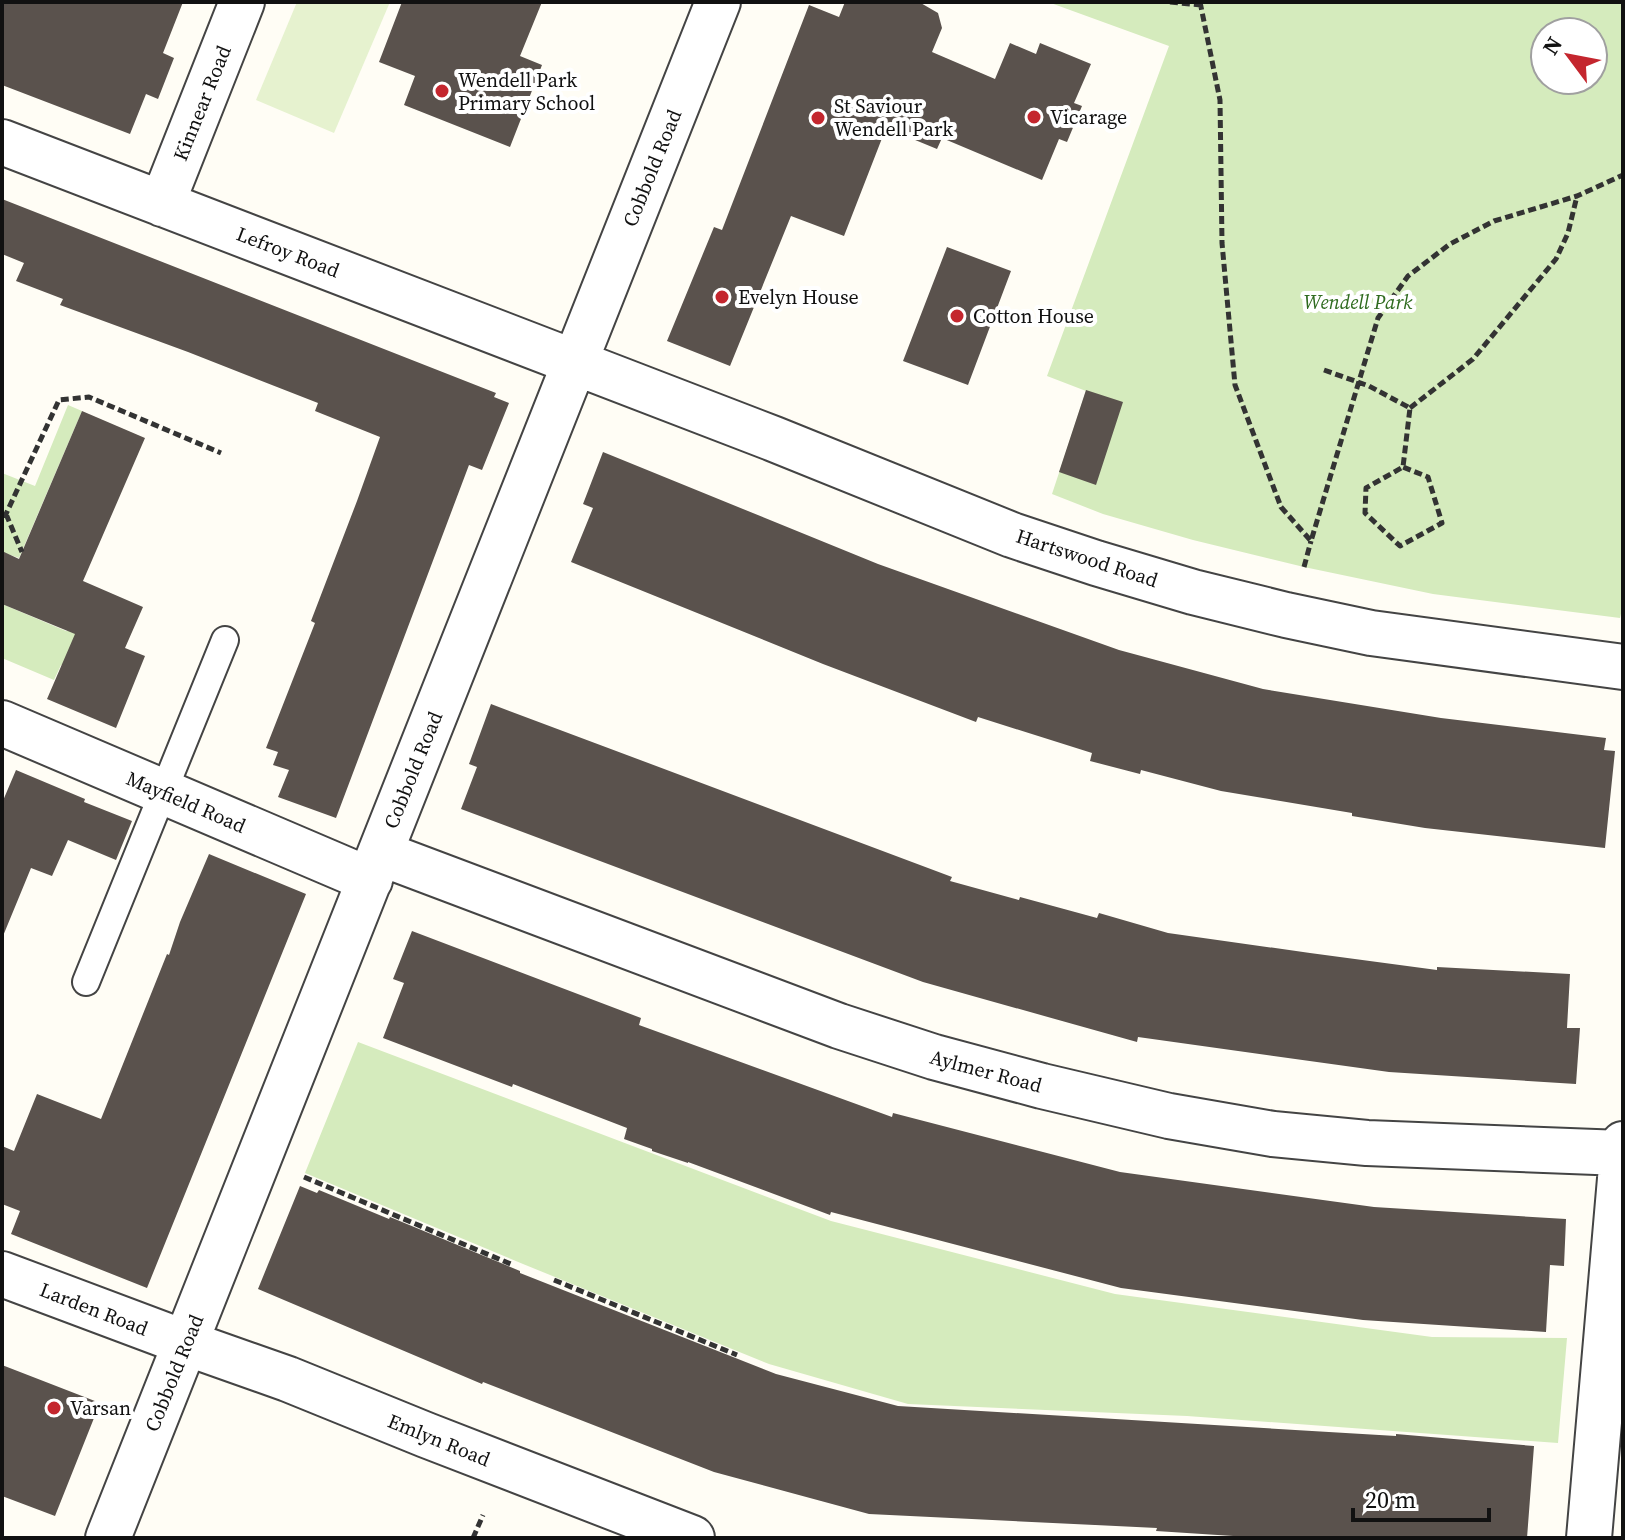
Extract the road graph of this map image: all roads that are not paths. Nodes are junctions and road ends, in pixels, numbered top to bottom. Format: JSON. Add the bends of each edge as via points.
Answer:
{"nodes":[{"id":1,"x":242,"y":2,"type":"edge"},
{"id":2,"x":718,"y":2,"type":"edge"},
{"id":3,"x":2,"y":142,"type":"edge"},
{"id":4,"x":162,"y":204,"type":"junction"},
{"id":5,"x":574,"y":362,"type":"junction"},
{"id":6,"x":225,"y":640,"type":"dead end"},
{"id":7,"x":1623,"y":667,"type":"edge"},
{"id":8,"x":2,"y":723,"type":"edge"},
{"id":9,"x":163,"y":792,"type":"junction"},
{"id":10,"x":375,"y":866,"type":"junction"},
{"id":11,"x":86,"y":982,"type":"dead end"},
{"id":12,"x":1623,"y":1144,"type":"edge"},
{"id":13,"x":1622,"y":1153,"type":"edge"},
{"id":14,"x":2,"y":1274,"type":"edge"},
{"id":15,"x":186,"y":1343,"type":"junction"},
{"id":16,"x":108,"y":1538,"type":"edge"},
{"id":17,"x":692,"y":1538,"type":"edge"},
{"id":18,"x":1589,"y":1538,"type":"edge"}],
"edges":[{"from":1,"to":4,"type":"street","name":"Kinnear Road"},
{"from":2,"to":5,"type":"street","name":"Cobbold Road"},
{"from":3,"to":4,"type":"street","name":"Lefroy Road"},
{"from":4,"to":5,"type":"street","name":"Lefroy Road"},
{"from":5,"to":7,"type":"street","name":"Hartswood Road","via":[[1012,535],[1179,588],[1371,633]]},
{"from":5,"to":10,"type":"street","name":"Cobbold Road"},
{"from":6,"to":9,"type":"lane"},
{"from":8,"to":9,"type":"street","name":"Mayfield Road"},
{"from":9,"to":10,"type":"street","name":"Mayfield Road"},
{"from":9,"to":11,"type":"lane"},
{"from":10,"to":13,"type":"street","name":"Aylmer Road","via":[[934,1057],[1169,1116],[1367,1143]]},
{"from":10,"to":15,"type":"street","name":"Cobbold Road"},
{"from":12,"to":13,"type":"street"},
{"from":13,"to":18,"type":"street"},
{"from":14,"to":15,"type":"street","name":"Larden Road"},
{"from":15,"to":16,"type":"street","name":"Cobbold Road"},
{"from":15,"to":17,"type":"street","name":"Emlyn Road"}]}
